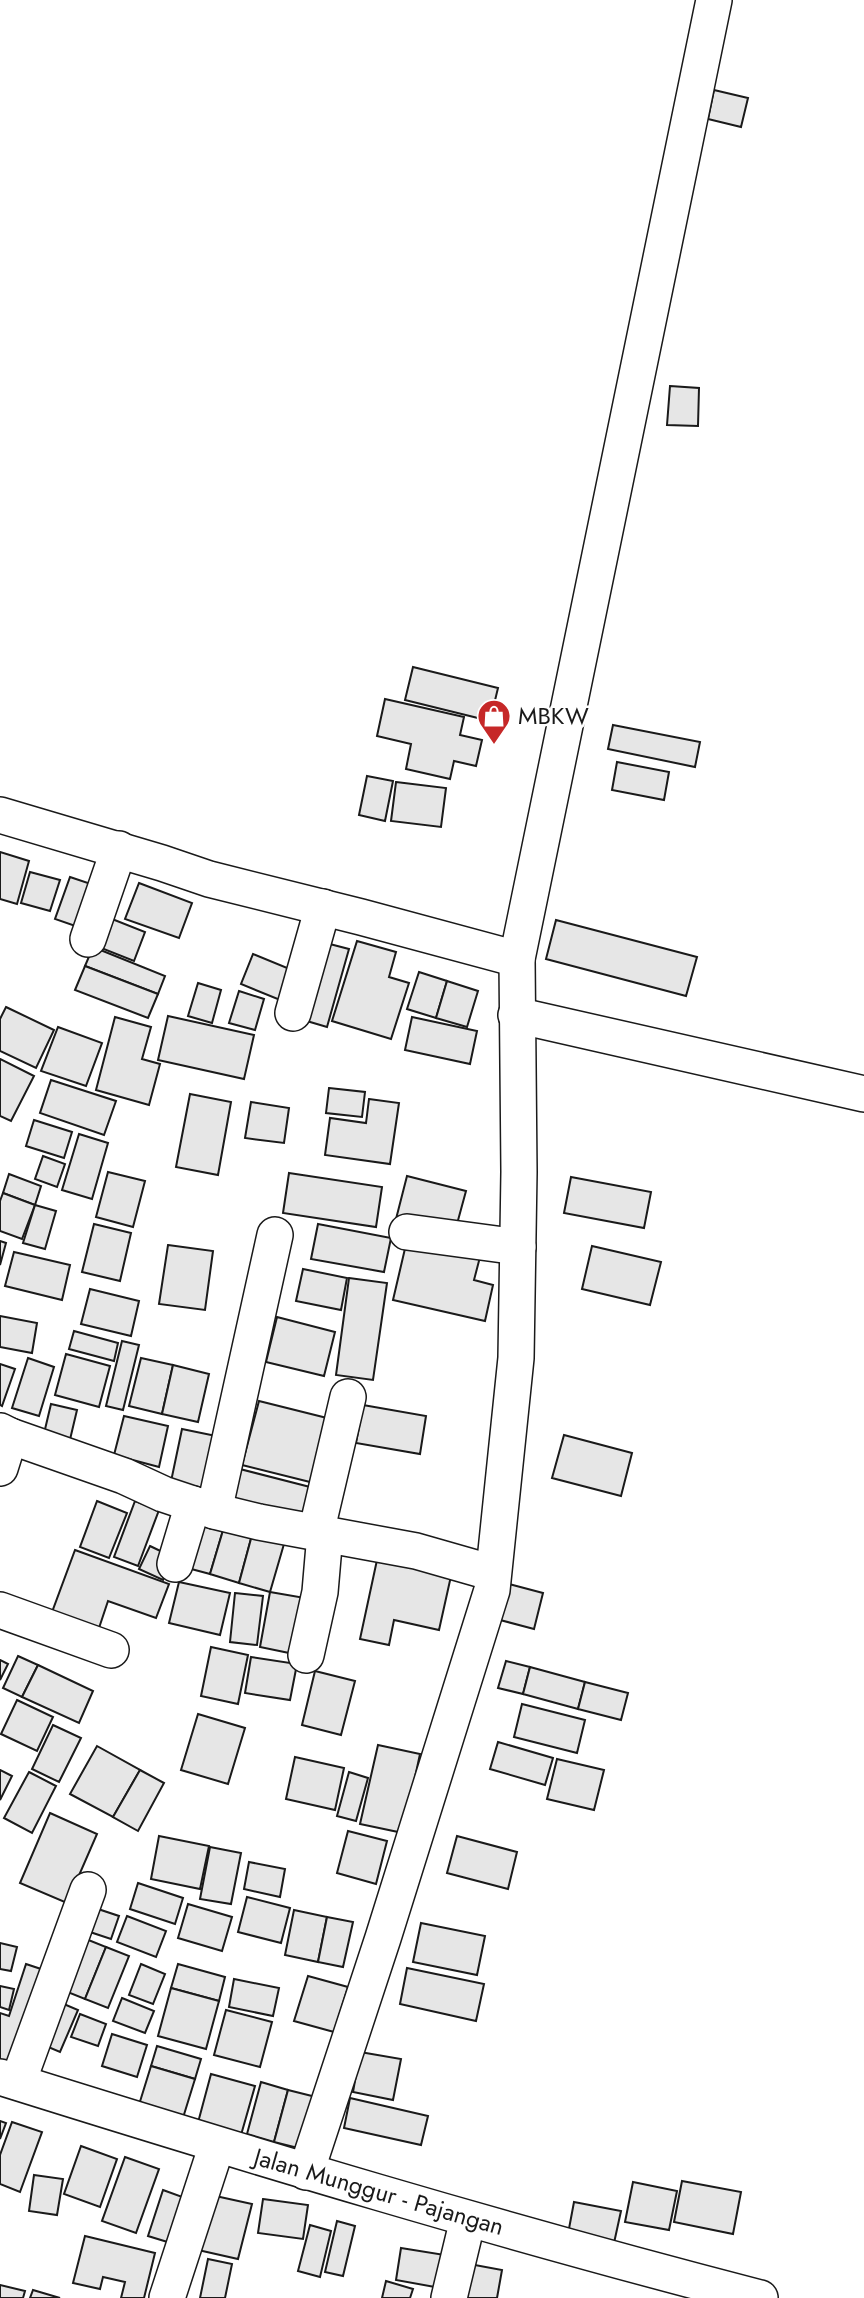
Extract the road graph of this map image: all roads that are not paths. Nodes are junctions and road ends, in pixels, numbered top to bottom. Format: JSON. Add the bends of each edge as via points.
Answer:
{"nodes":[{"id":1,"x":715,"y":0,"type":"edge"},
{"id":2,"x":0,"y":814,"type":"edge"},
{"id":3,"x":119,"y":849,"type":"junction"},
{"id":4,"x":323,"y":907,"type":"junction"},
{"id":5,"x":88,"y":939,"type":"dead end"},
{"id":6,"x":517,"y":959,"type":"junction"},
{"id":7,"x":293,"y":1013,"type":"dead end"},
{"id":8,"x":516,"y":1015,"type":"junction"},
{"id":9,"x":864,"y":1094,"type":"edge"},
{"id":10,"x":407,"y":1232,"type":"dead end"},
{"id":11,"x":275,"y":1235,"type":"dead end"},
{"id":12,"x":518,"y":1247,"type":"junction"},
{"id":13,"x":348,"y":1396,"type":"dead end"},
{"id":14,"x":3,"y":1445,"type":"edge"},
{"id":15,"x":203,"y":1507,"type":"junction"},
{"id":16,"x":321,"y":1534,"type":"junction"},
{"id":17,"x":175,"y":1564,"type":"dead end"},
{"id":18,"x":493,"y":1573,"type":"junction"},
{"id":19,"x":0,"y":1610,"type":"edge"},
{"id":20,"x":111,"y":1650,"type":"dead end"},
{"id":21,"x":306,"y":1654,"type":"dead end"},
{"id":22,"x":88,"y":1890,"type":"dead end"},
{"id":23,"x":9,"y":2080,"type":"edge"},
{"id":24,"x":218,"y":2145,"type":"junction"},
{"id":25,"x":306,"y":2172,"type":"junction"},
{"id":26,"x":468,"y":2219,"type":"junction"},
{"id":27,"x":167,"y":2298,"type":"edge"},
{"id":28,"x":449,"y":2298,"type":"edge"},
{"id":29,"x":760,"y":2298,"type":"edge"}],
"edges":[{"from":1,"to":6,"type":"street"},
{"from":2,"to":3,"type":"street"},
{"from":3,"to":4,"type":"street","via":[[209,879]]},
{"from":3,"to":5,"type":"street"},
{"from":4,"to":6,"type":"street"},
{"from":4,"to":7,"type":"street"},
{"from":6,"to":8,"type":"street"},
{"from":8,"to":9,"type":"street"},
{"from":8,"to":12,"type":"street"},
{"from":10,"to":12,"type":"street"},
{"from":11,"to":15,"type":"street"},
{"from":12,"to":18,"type":"street","via":[[516,1358]]},
{"from":13,"to":16,"type":"street"},
{"from":14,"to":15,"type":"street","via":[[124,1476]]},
{"from":15,"to":16,"type":"street"},
{"from":15,"to":17,"type":"street"},
{"from":16,"to":18,"type":"street","via":[[416,1551]]},
{"from":16,"to":21,"type":"street","via":[[320,1592]]},
{"from":18,"to":25,"type":"street","via":[[492,1590]]},
{"from":19,"to":20,"type":"street"},
{"from":22,"to":23,"type":"street"},
{"from":23,"to":24,"type":"street","name":"Jalan Munggur - Pajangan"},
{"from":24,"to":25,"type":"street","name":"Jalan Munggur - Pajangan"},
{"from":24,"to":27,"type":"street"},
{"from":25,"to":26,"type":"street","name":"Jalan Munggur - Pajangan"},
{"from":26,"to":28,"type":"street"},
{"from":26,"to":29,"type":"street","name":"Jalan Munggur - Pajangan"}]}
